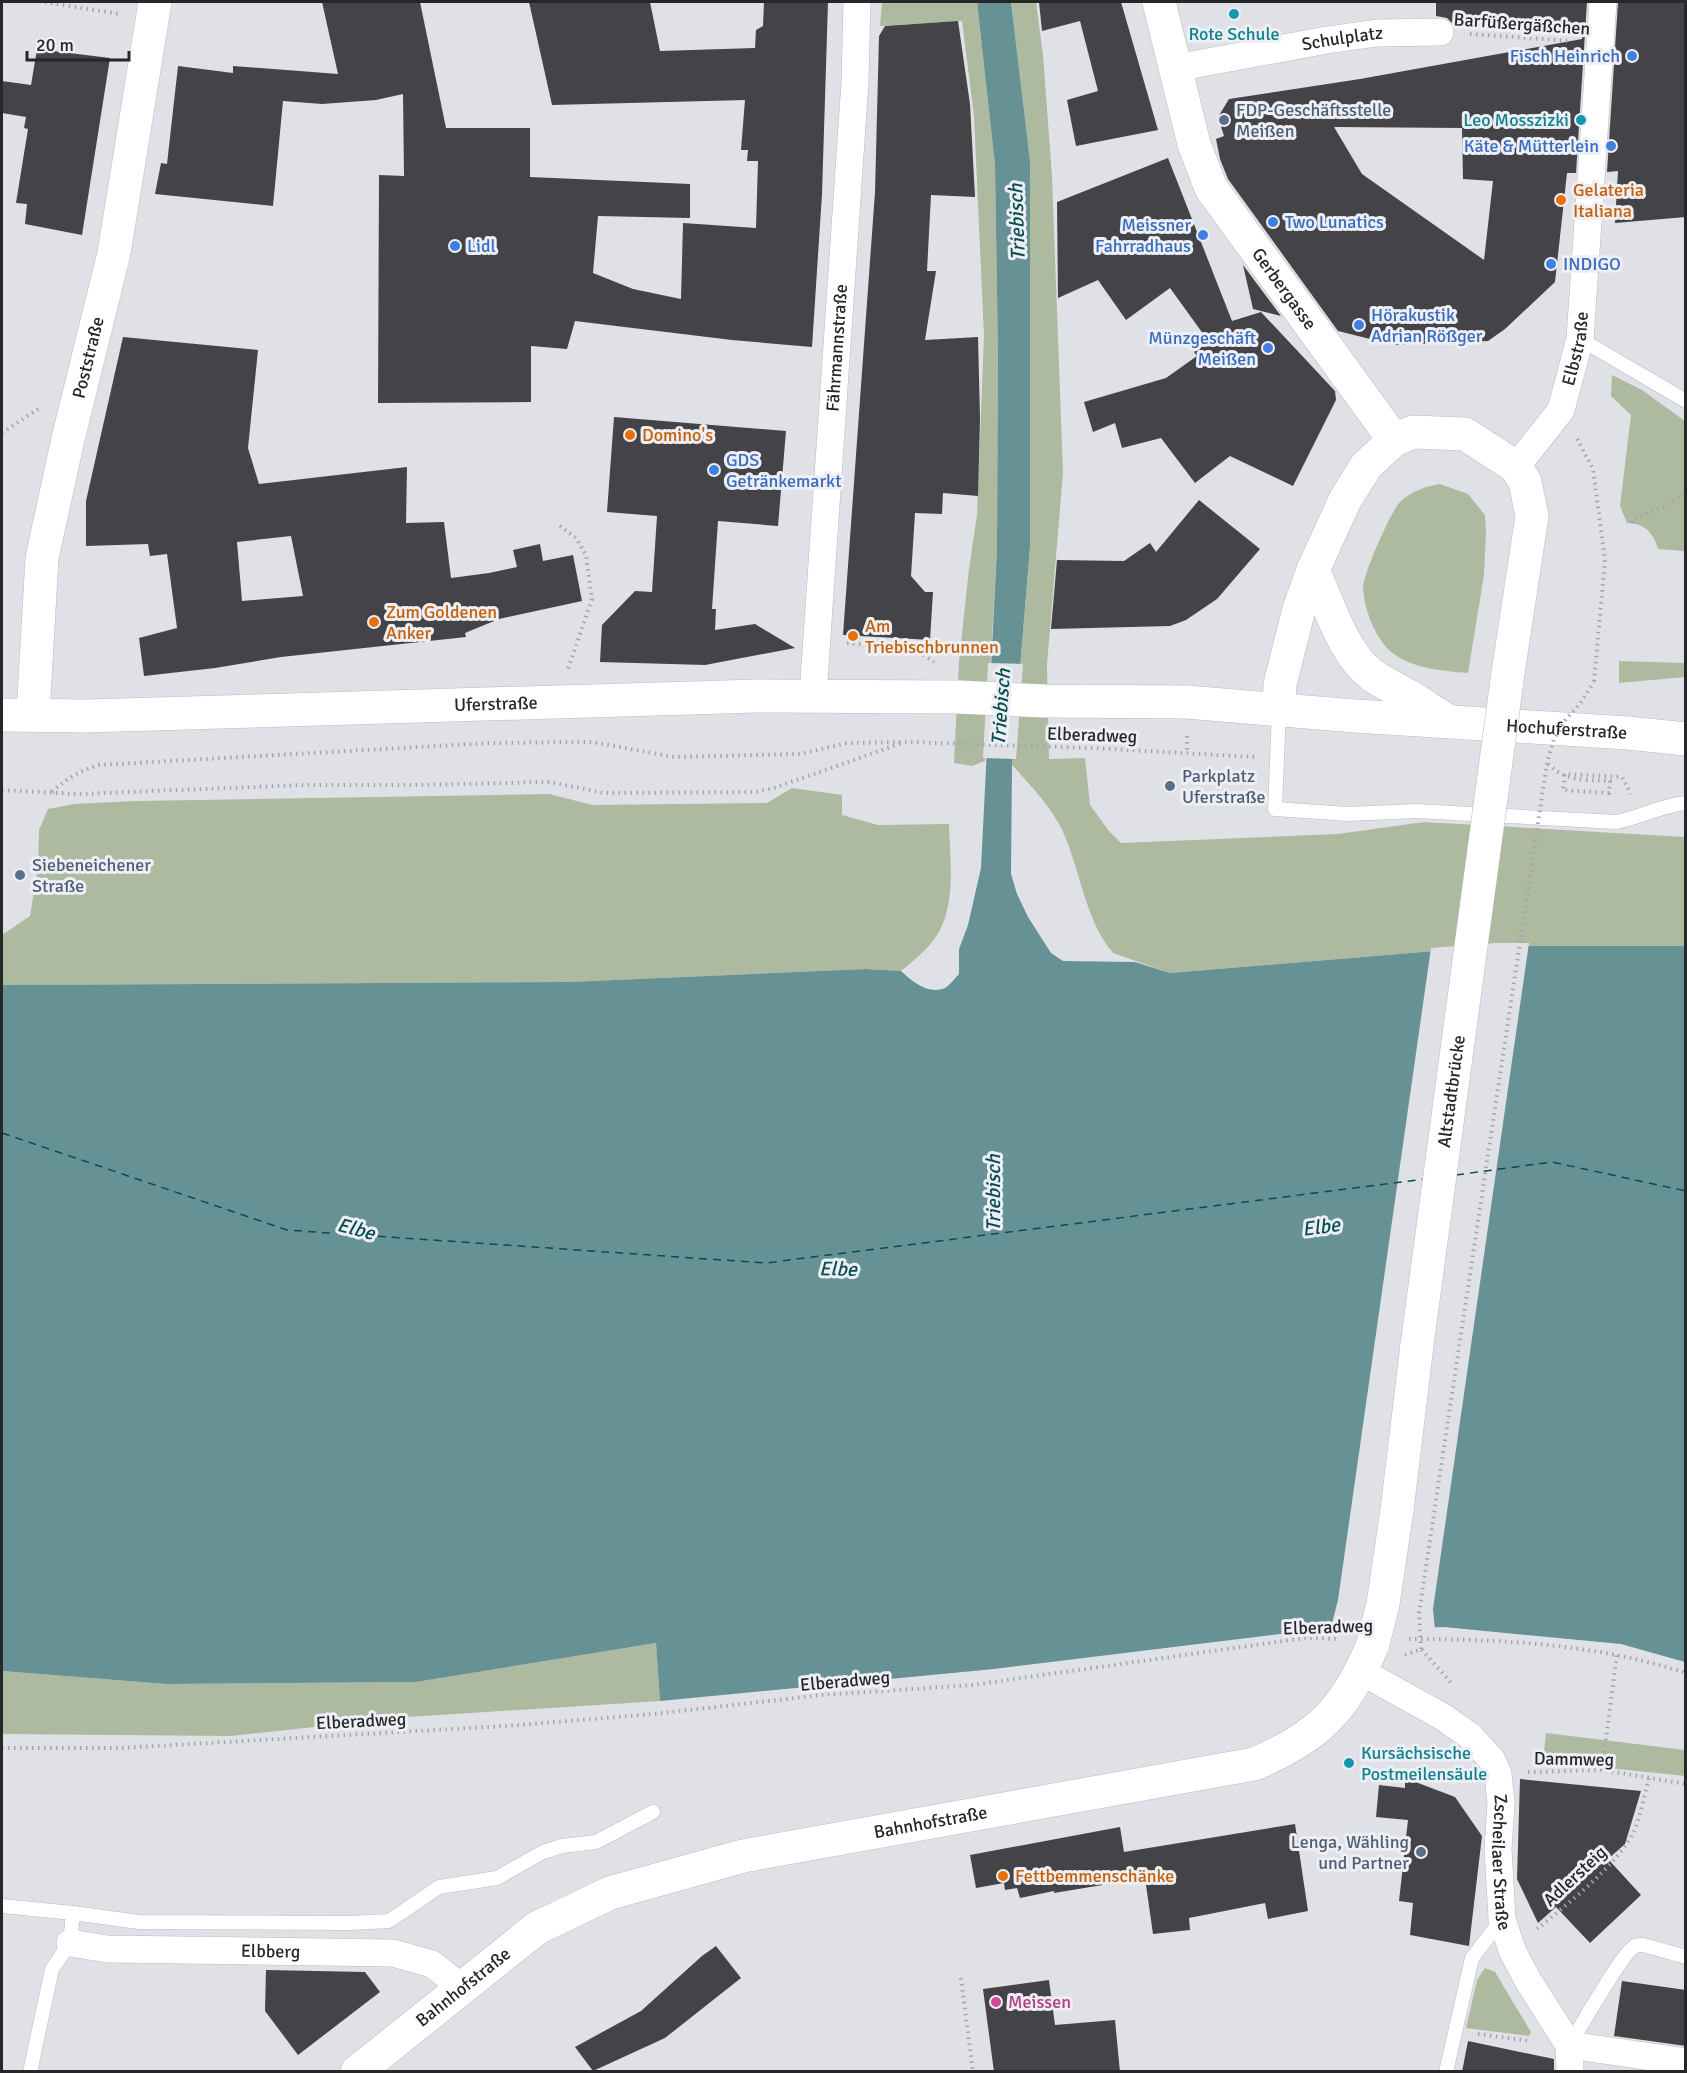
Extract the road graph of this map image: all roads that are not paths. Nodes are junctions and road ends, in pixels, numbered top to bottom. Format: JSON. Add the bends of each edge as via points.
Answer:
{"nodes":[{"id":1,"x":857,"y":2,"type":"edge"},
{"id":2,"x":1159,"y":2,"type":"edge"},
{"id":3,"x":1604,"y":2,"type":"edge"},
{"id":4,"x":154,"y":10,"type":"edge"},
{"id":5,"x":1440,"y":32,"type":"road end"},
{"id":6,"x":1175,"y":68,"type":"junction"},
{"id":7,"x":1580,"y":339,"type":"junction"},
{"id":8,"x":1686,"y":401,"type":"edge"},
{"id":9,"x":1394,"y":440,"type":"junction"},
{"id":10,"x":1516,"y":467,"type":"junction"},
{"id":11,"x":1313,"y":570,"type":"junction"},
{"id":12,"x":813,"y":695,"type":"junction"},
{"id":13,"x":1280,"y":710,"type":"junction"},
{"id":14,"x":2,"y":715,"type":"edge"},
{"id":15,"x":33,"y":715,"type":"junction"},
{"id":16,"x":1448,"y":721,"type":"junction"},
{"id":17,"x":1686,"y":739,"type":"edge"},
{"id":18,"x":1686,"y":803,"type":"edge"},
{"id":19,"x":1397,"y":1510,"type":"joint"},
{"id":20,"x":1367,"y":1658,"type":"junction"},
{"id":21,"x":654,"y":1812,"type":"dead end"},
{"id":22,"x":2,"y":1906,"type":"edge"},
{"id":23,"x":73,"y":1912,"type":"junction"},
{"id":24,"x":1502,"y":1919,"type":"junction"},
{"id":25,"x":70,"y":1943,"type":"junction"},
{"id":26,"x":1686,"y":1957,"type":"edge"},
{"id":27,"x":461,"y":1987,"type":"junction"},
{"id":28,"x":1570,"y":2058,"type":"edge"},
{"id":29,"x":1686,"y":2062,"type":"edge"},
{"id":30,"x":30,"y":2072,"type":"edge"},
{"id":31,"x":357,"y":2072,"type":"edge"},
{"id":32,"x":1446,"y":2072,"type":"edge"}],
"edges":[{"from":1,"to":12,"type":"street","name":"Fährmannstraße","via":[[855,82]]},
{"from":2,"to":6,"type":"main road","name":"Gerbergasse"},
{"from":3,"to":7,"type":"street","name":"Elbstraße"},
{"from":4,"to":15,"type":"main road","name":"Poststraße","via":[[114,253],[42,558]]},
{"from":5,"to":6,"type":"street","name":"Schulplatz","via":[[1377,33]]},
{"from":6,"to":9,"type":"main road","name":"Gerbergasse","via":[[1194,144],[1211,188]]},
{"from":7,"to":8,"type":"lane"},
{"from":7,"to":10,"type":"street","name":"Elbstraße","via":[[1561,410]]},
{"from":9,"to":10,"type":"main road","via":[[1413,432],[1465,435]]},
{"from":9,"to":11,"type":"main road","via":[[1366,466]]},
{"from":10,"to":19,"type":"main road","name":"Altstadtbrücke","bridge":true,"via":[[1525,482],[1532,516]]},
{"from":11,"to":13,"type":"main road","via":[[1280,684]]},
{"from":11,"to":16,"type":"main road","via":[[1340,630],[1364,668]]},
{"from":12,"to":13,"type":"main road","name":"Uferstraße","via":[[1186,702]]},
{"from":12,"to":15,"type":"main road","name":"Uferstraße"},
{"from":13,"to":16,"type":"main road","name":"Hochuferstraße"},
{"from":13,"to":18,"type":"lane","via":[[1275,809],[1348,814],[1416,811],[1616,822]]},
{"from":14,"to":15,"type":"main road"},
{"from":16,"to":17,"type":"main road","name":"Hochuferstraße"},
{"from":19,"to":20,"type":"main road","name":"Bahnhofstraße","bridge":true,"via":[[1383,1604]]},
{"from":20,"to":24,"type":"street","name":"Zscheilaer Straße","via":[[1415,1700],[1470,1736],[1492,1760],[1498,1774],[1501,1803],[1498,1849]]},
{"from":20,"to":27,"type":"main road","name":"Bahnhofstraße","via":[[1346,1699],[1324,1723],[1285,1751],[1254,1764],[742,1856],[610,1893],[537,1928]]},
{"from":21,"to":23,"type":"lane","via":[[596,1842],[543,1852],[497,1878],[439,1887],[388,1921],[139,1922]]},
{"from":22,"to":23,"type":"lane"},
{"from":23,"to":25,"type":"lane"},
{"from":24,"to":28,"type":"street","name":"Zscheilaer Straße","via":[[1512,1950]]},
{"from":24,"to":32,"type":"lane","via":[[1472,1958]]},
{"from":25,"to":27,"type":"street","name":"Elbberg","via":[[107,1949],[393,1953],[432,1964]]},
{"from":25,"to":30,"type":"lane","via":[[52,1969]]},
{"from":26,"to":28,"type":"lane","via":[[1641,1945],[1633,1947],[1620,1963]]},
{"from":27,"to":31,"type":"main road","name":"Bahnhofstraße"},
{"from":28,"to":29,"type":"street"}]}
